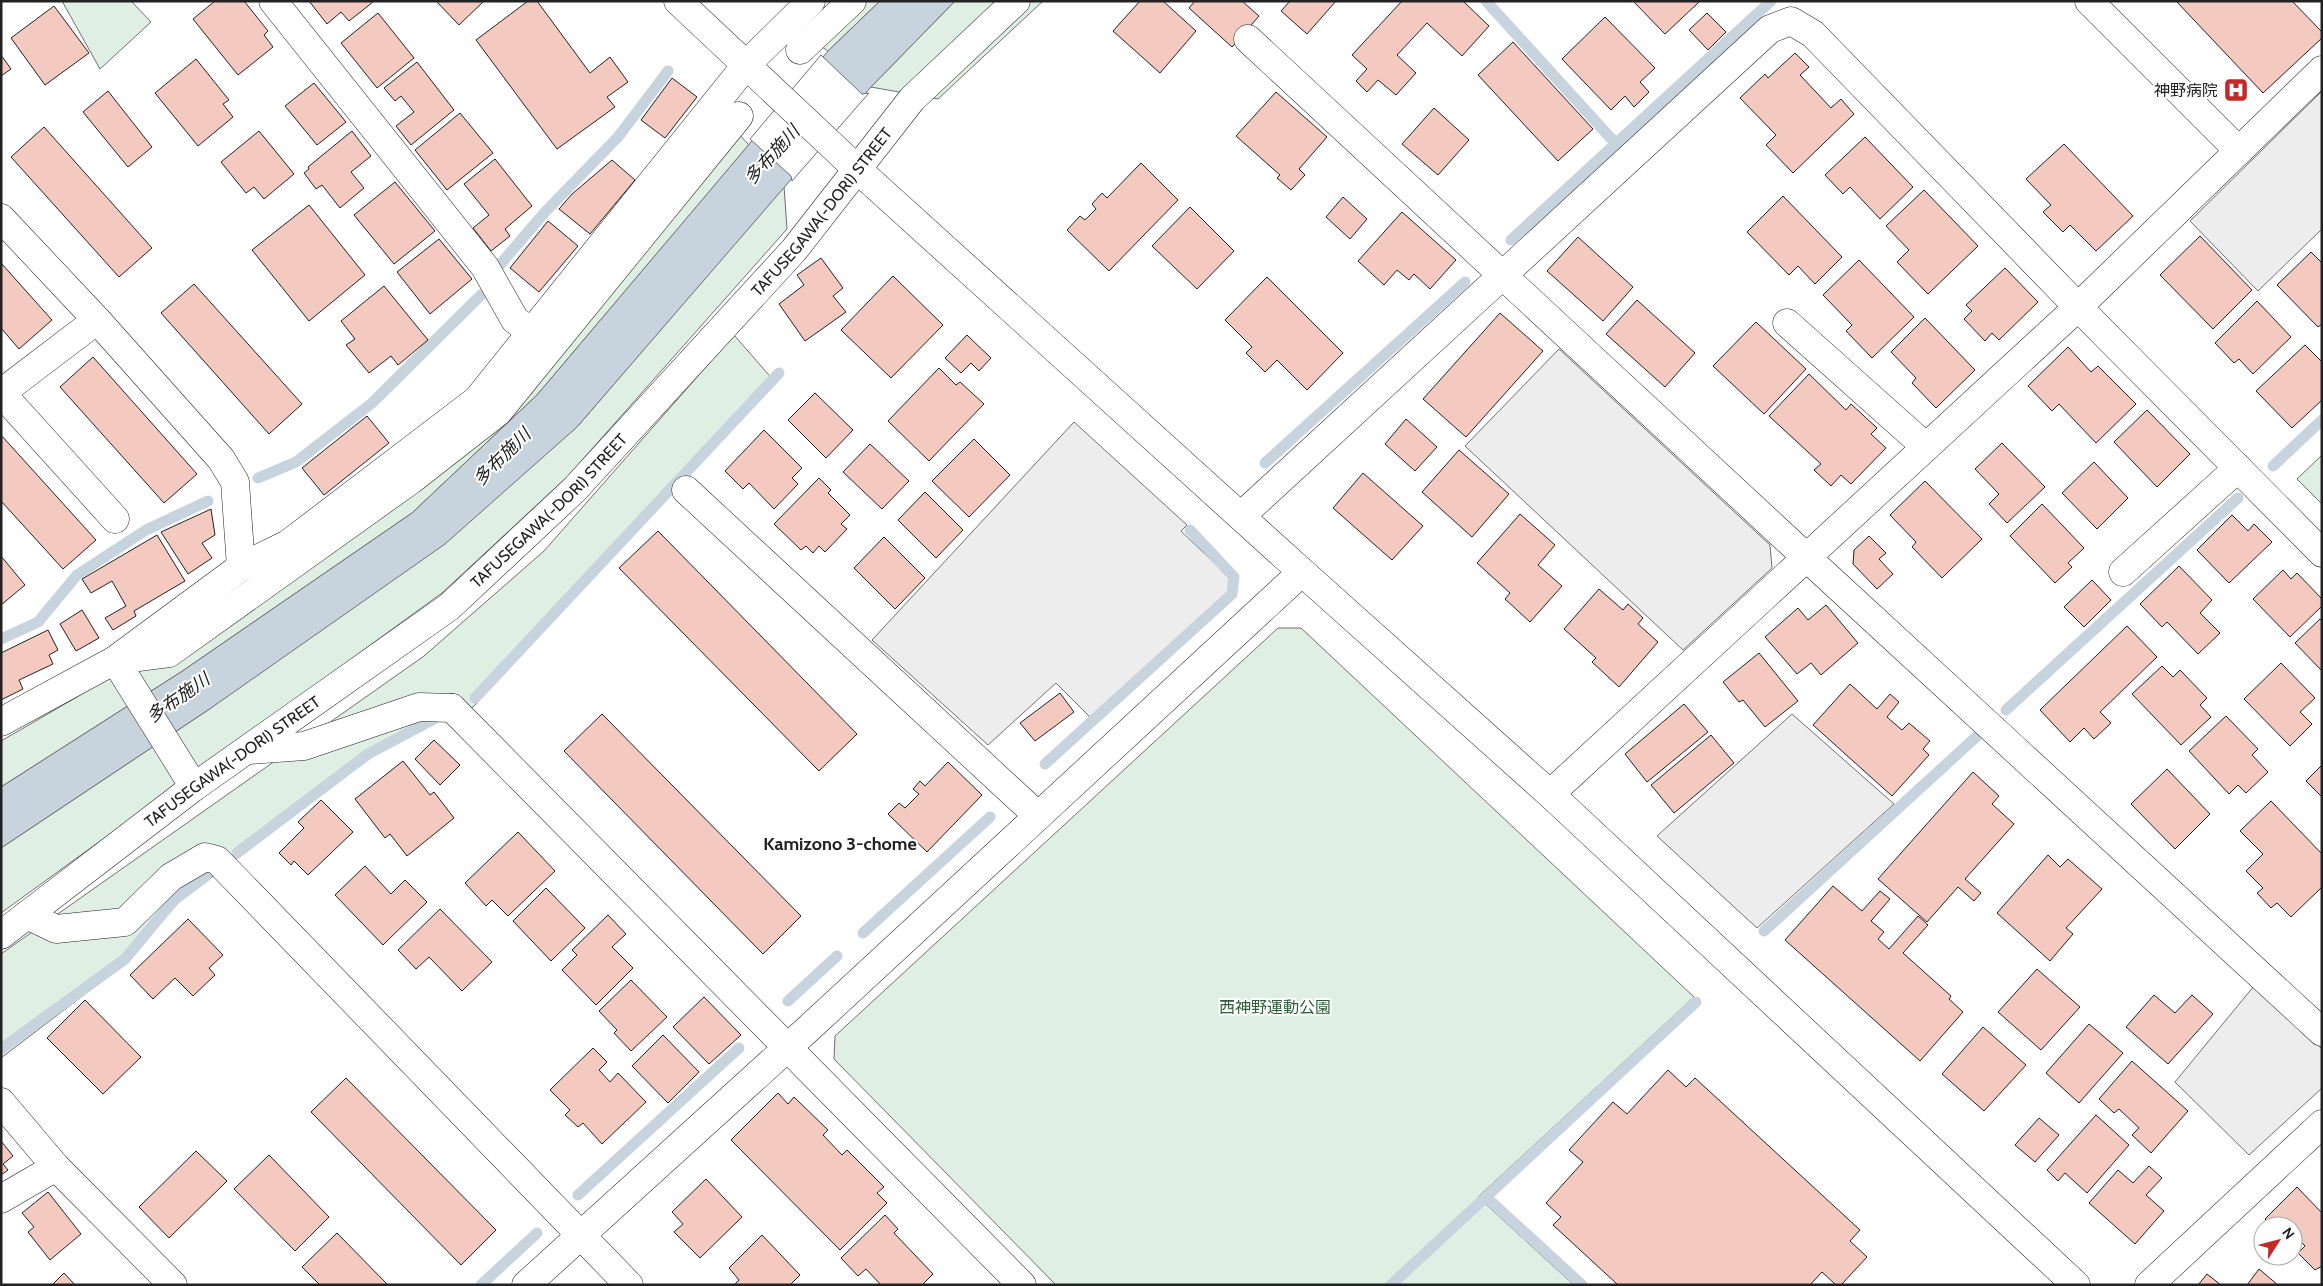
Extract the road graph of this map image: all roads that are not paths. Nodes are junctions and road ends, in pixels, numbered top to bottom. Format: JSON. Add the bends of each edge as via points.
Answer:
{"nodes":[{"id":1,"x":273,"y":1,"type":"edge"},
{"id":2,"x":678,"y":1,"type":"edge"},
{"id":3,"x":811,"y":1,"type":"edge"},
{"id":4,"x":852,"y":1,"type":"edge"},
{"id":5,"x":1016,"y":1,"type":"edge"},
{"id":6,"x":2089,"y":1,"type":"edge"},
{"id":7,"x":1248,"y":39,"type":"dead end"},
{"id":8,"x":800,"y":50,"type":"dead end"},
{"id":9,"x":747,"y":64,"type":"junction"},
{"id":10,"x":2322,"y":70,"type":"edge"},
{"id":11,"x":740,"y":116,"type":"dead end"},
{"id":12,"x":2239,"y":151,"type":"junction"},
{"id":13,"x":857,"y":169,"type":"junction"},
{"id":14,"x":1,"y":218,"type":"edge"},
{"id":15,"x":1503,"y":276,"type":"junction"},
{"id":16,"x":2078,"y":307,"type":"junction"},
{"id":17,"x":97,"y":320,"type":"junction"},
{"id":18,"x":1787,"y":323,"type":"dead end"},
{"id":19,"x":532,"y":332,"type":"junction"},
{"id":20,"x":1,"y":393,"type":"edge"},
{"id":21,"x":1926,"y":447,"type":"junction"},
{"id":22,"x":2238,"y":468,"type":"junction"},
{"id":23,"x":686,"y":490,"type":"dead end"},
{"id":24,"x":1241,"y":516,"type":"junction"},
{"id":25,"x":115,"y":519,"type":"dead end"},
{"id":26,"x":2322,"y":553,"type":"edge"},
{"id":27,"x":1806,"y":558,"type":"junction"},
{"id":28,"x":241,"y":567,"type":"junction"},
{"id":29,"x":1302,"y":572,"type":"junction"},
{"id":30,"x":2123,"y":572,"type":"dead end"},
{"id":31,"x":115,"y":660,"type":"junction"},
{"id":32,"x":1,"y":722,"type":"edge"},
{"id":33,"x":249,"y":750,"type":"junction"},
{"id":34,"x":194,"y":786,"type":"junction"},
{"id":35,"x":1550,"y":794,"type":"junction"},
{"id":36,"x":1038,"y":816,"type":"junction"},
{"id":37,"x":27,"y":915,"type":"junction"},
{"id":38,"x":1,"y":935,"type":"edge"},
{"id":39,"x":2322,"y":1032,"type":"edge"},
{"id":40,"x":788,"y":1048,"type":"junction"},
{"id":41,"x":1,"y":1102,"type":"edge"},
{"id":42,"x":2322,"y":1124,"type":"edge"},
{"id":43,"x":56,"y":1167,"type":"junction"},
{"id":44,"x":1,"y":1200,"type":"edge"},
{"id":45,"x":580,"y":1236,"type":"junction"},
{"id":46,"x":173,"y":1285,"type":"edge"},
{"id":47,"x":526,"y":1285,"type":"edge"},
{"id":48,"x":628,"y":1285,"type":"edge"},
{"id":49,"x":1022,"y":1285,"type":"edge"},
{"id":50,"x":2076,"y":1285,"type":"edge"},
{"id":51,"x":2148,"y":1285,"type":"edge"}],
"edges":[{"from":1,"to":19,"type":"street","via":[[485,267],[515,320]]},
{"from":2,"to":9,"type":"street"},
{"from":3,"to":9,"type":"street"},
{"from":4,"to":8,"type":"street"},
{"from":5,"to":13,"type":"street","name":"TAFUSEGAWA(-DORI) STREET","via":[[912,99]]},
{"from":6,"to":12,"type":"street"},
{"from":7,"to":15,"type":"street"},
{"from":9,"to":13,"type":"street"},
{"from":9,"to":19,"type":"street"},
{"from":10,"to":12,"type":"street"},
{"from":11,"to":31,"type":"street","via":[[498,412],[411,480],[169,653]]},
{"from":12,"to":16,"type":"street"},
{"from":13,"to":24,"type":"street"},
{"from":13,"to":33,"type":"street","name":"TAFUSEGAWA(-DORI) STREET","via":[[794,250],[574,490],[450,607]]},
{"from":14,"to":17,"type":"street"},
{"from":15,"to":16,"type":"street","via":[[1770,29],[1791,21],[1813,34]]},
{"from":15,"to":24,"type":"street"},
{"from":15,"to":27,"type":"street"},
{"from":16,"to":21,"type":"street"},
{"from":16,"to":22,"type":"street"},
{"from":17,"to":20,"type":"street"},
{"from":17,"to":28,"type":"street","via":[[222,459],[236,482]]},
{"from":18,"to":21,"type":"street"},
{"from":19,"to":28,"type":"street","via":[[477,400],[288,544]]},
{"from":20,"to":25,"type":"street"},
{"from":21,"to":27,"type":"street"},
{"from":22,"to":26,"type":"street"},
{"from":22,"to":30,"type":"street"},
{"from":23,"to":36,"type":"street"},
{"from":24,"to":29,"type":"street"},
{"from":27,"to":35,"type":"street"},
{"from":27,"to":39,"type":"street"},
{"from":28,"to":31,"type":"street"},
{"from":29,"to":35,"type":"street"},
{"from":29,"to":36,"type":"street"},
{"from":31,"to":32,"type":"street"},
{"from":31,"to":34,"type":"street"},
{"from":33,"to":34,"type":"street","name":"TAFUSEGAWA(-DORI) STREET"},
{"from":33,"to":40,"type":"street","via":[[304,746],[419,707],[452,708]]},
{"from":34,"to":37,"type":"street","name":"TAFUSEGAWA(-DORI) STREET"},
{"from":35,"to":50,"type":"street"},
{"from":36,"to":40,"type":"street"},
{"from":37,"to":38,"type":"street","name":"TAFUSEGAWA(-DORI) STREET"},
{"from":37,"to":45,"type":"street","via":[[56,929],[125,922],[171,877],[205,857],[216,860]]},
{"from":40,"to":45,"type":"street"},
{"from":40,"to":49,"type":"street"},
{"from":41,"to":43,"type":"street"},
{"from":42,"to":51,"type":"street"},
{"from":43,"to":44,"type":"street"},
{"from":43,"to":46,"type":"street"},
{"from":45,"to":47,"type":"street"},
{"from":45,"to":48,"type":"street"}]}
